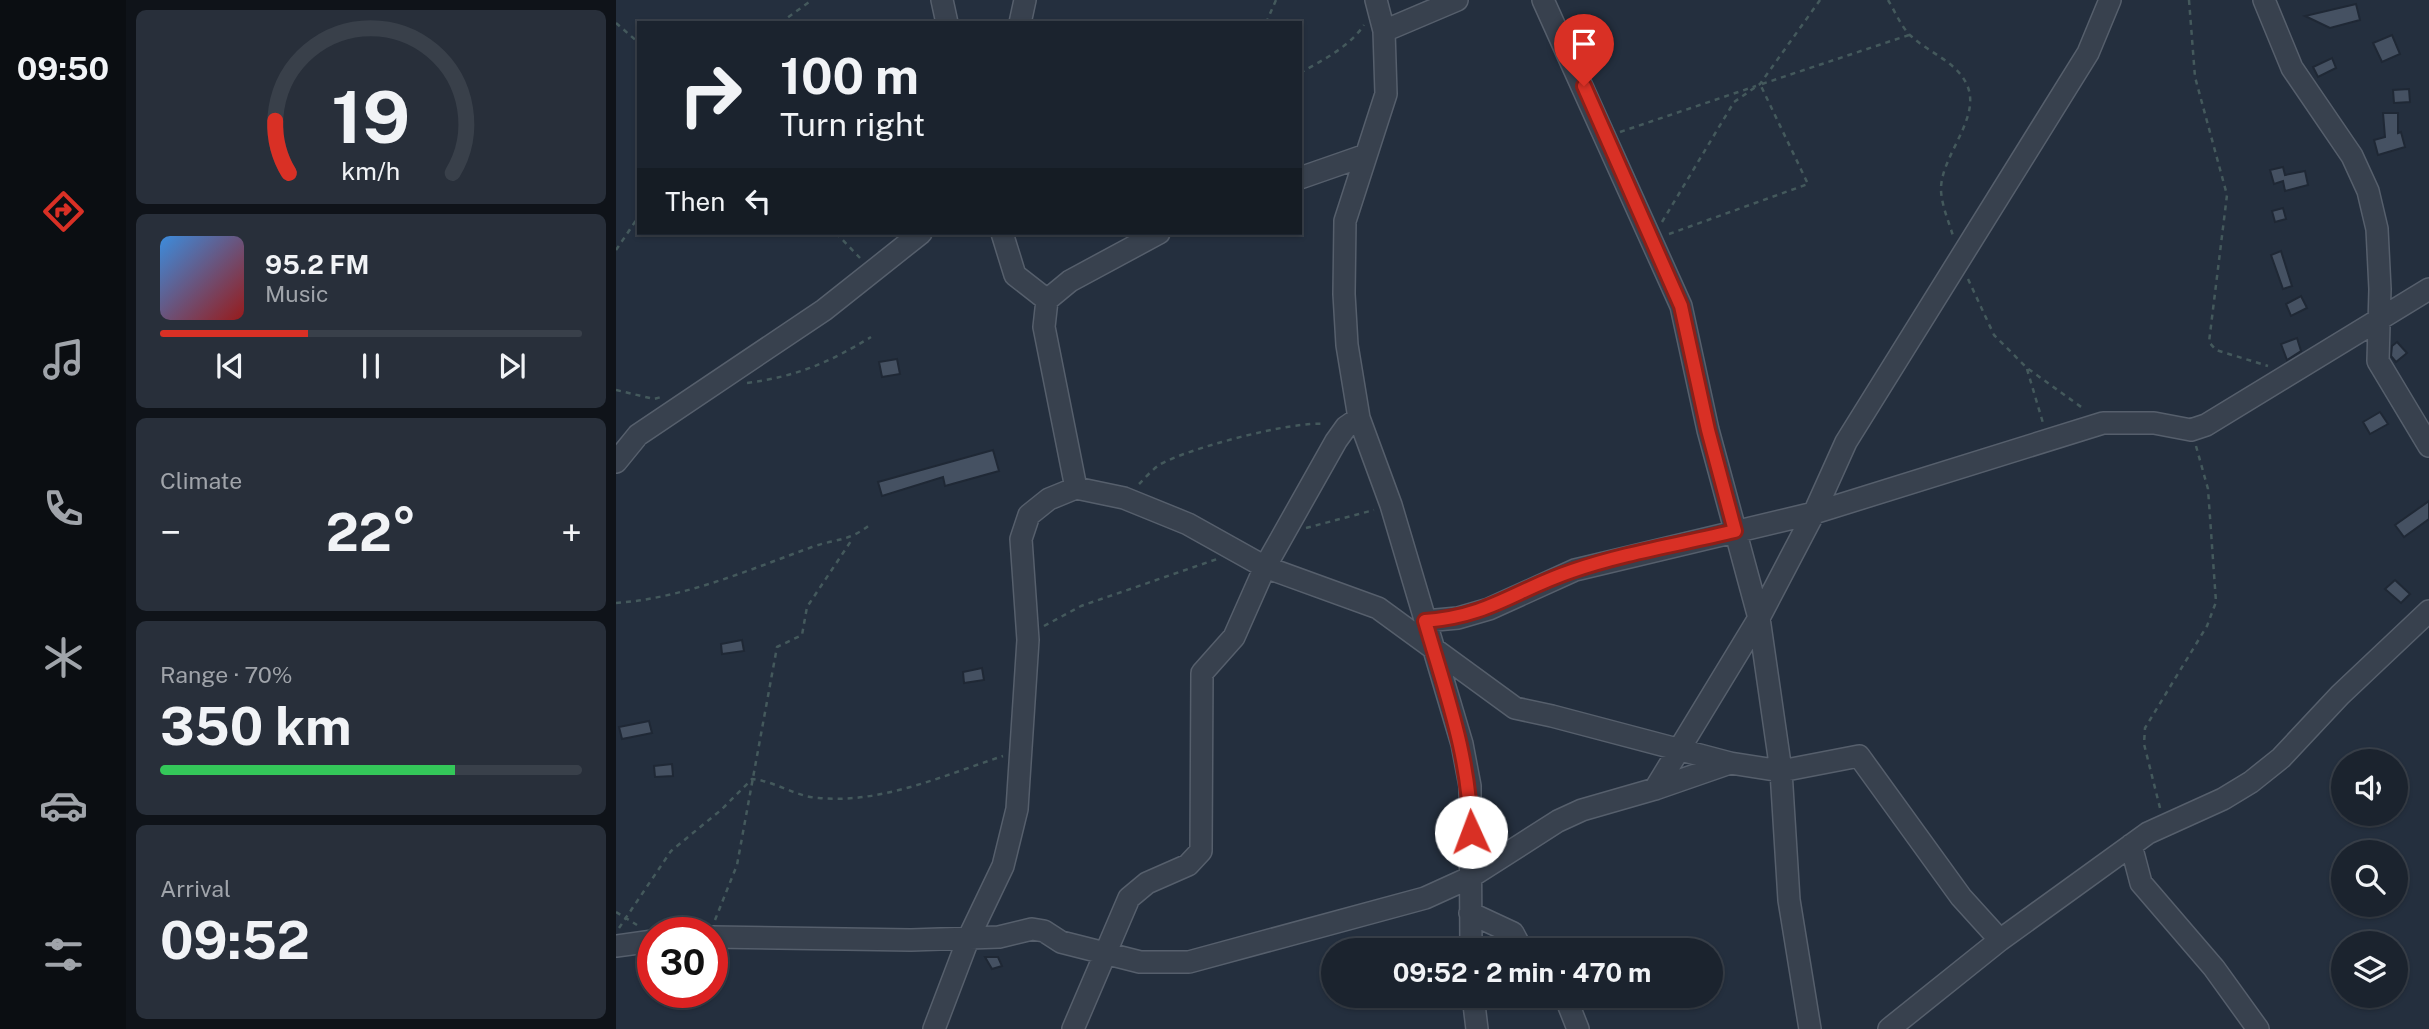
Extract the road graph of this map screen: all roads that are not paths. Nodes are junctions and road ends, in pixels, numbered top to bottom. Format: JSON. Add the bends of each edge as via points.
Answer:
{"nodes":[{"id":1,"x":942,"y":0,"type":"edge"},
{"id":2,"x":1025,"y":0,"type":"edge"},
{"id":3,"x":1457,"y":0,"type":"edge"},
{"id":4,"x":1543,"y":0,"type":"edge"},
{"id":5,"x":2110,"y":0,"type":"edge"},
{"id":6,"x":2264,"y":0,"type":"edge"},
{"id":7,"x":1377,"y":3,"type":"edge"},
{"id":8,"x":947,"y":21,"type":"edge"},
{"id":9,"x":1020,"y":21,"type":"edge"},
{"id":10,"x":1384,"y":31,"type":"junction"},
{"id":11,"x":1366,"y":155,"type":"junction"},
{"id":12,"x":1302,"y":177,"type":"edge"},
{"id":13,"x":919,"y":235,"type":"edge"},
{"id":14,"x":1003,"y":235,"type":"edge"},
{"id":15,"x":1155,"y":235,"type":"edge"},
{"id":16,"x":2429,"y":289,"type":"edge"},
{"id":17,"x":1047,"y":300,"type":"junction"},
{"id":18,"x":2378,"y":323,"type":"junction"},
{"id":19,"x":1352,"y":423,"type":"junction"},
{"id":20,"x":2429,"y":446,"type":"edge"},
{"id":21,"x":616,"y":462,"type":"edge"},
{"id":22,"x":1076,"y":488,"type":"junction"},
{"id":23,"x":1814,"y":513,"type":"junction"},
{"id":24,"x":1735,"y":531,"type":"junction"},
{"id":25,"x":1265,"y":567,"type":"junction"},
{"id":26,"x":2429,"y":611,"type":"edge"},
{"id":27,"x":1759,"y":618,"type":"junction"},
{"id":28,"x":1425,"y":621,"type":"junction"},
{"id":29,"x":1434,"y":652,"type":"junction"},
{"id":30,"x":1682,"y":748,"type":"junction"},
{"id":31,"x":1730,"y":763,"type":"junction"},
{"id":32,"x":1781,"y":771,"type":"junction"},
{"id":33,"x":1655,"y":789,"type":"junction"},
{"id":34,"x":2131,"y":845,"type":"junction"},
{"id":35,"x":1469,"y":878,"type":"junction"},
{"id":36,"x":1470,"y":913,"type":"junction"},
{"id":37,"x":728,"y":931,"type":"edge"},
{"id":38,"x":969,"y":937,"type":"junction"},
{"id":39,"x":1471,"y":938,"type":"edge"},
{"id":40,"x":1516,"y":938,"type":"edge"},
{"id":41,"x":637,"y":939,"type":"edge"},
{"id":42,"x":2000,"y":940,"type":"junction"},
{"id":43,"x":616,"y":946,"type":"edge"},
{"id":44,"x":1108,"y":953,"type":"junction"},
{"id":45,"x":1474,"y":1008,"type":"edge"},
{"id":46,"x":1570,"y":1008,"type":"edge"},
{"id":47,"x":934,"y":1029,"type":"edge"},
{"id":48,"x":1073,"y":1029,"type":"edge"},
{"id":49,"x":1476,"y":1029,"type":"edge"},
{"id":50,"x":1578,"y":1029,"type":"edge"},
{"id":51,"x":1810,"y":1029,"type":"edge"},
{"id":52,"x":1889,"y":1029,"type":"edge"},
{"id":53,"x":2258,"y":1029,"type":"edge"}],
"edges":[{"from":1,"to":8,"type":"street"},
{"from":2,"to":9,"type":"street"},
{"from":3,"to":10,"type":"street"},
{"from":4,"to":24,"type":"street","via":[[1681,306]]},
{"from":5,"to":23,"type":"street","via":[[2088,53],[1846,442]]},
{"from":6,"to":18,"type":"street","via":[[2292,68],[2352,156],[2368,191],[2376,229]]},
{"from":7,"to":10,"type":"street"},
{"from":10,"to":11,"type":"street","via":[[1386,94]]},
{"from":11,"to":12,"type":"street"},
{"from":11,"to":19,"type":"street","via":[[1345,221]]},
{"from":13,"to":21,"type":"street","via":[[824,310],[638,435]]},
{"from":14,"to":17,"type":"street","via":[[1015,275]]},
{"from":15,"to":17,"type":"street","via":[[1070,281]]},
{"from":16,"to":18,"type":"street"},
{"from":17,"to":22,"type":"street","via":[[1044,327]]},
{"from":18,"to":20,"type":"street","via":[[2378,361]]},
{"from":18,"to":23,"type":"street","via":[[2206,425],[2191,430],[2154,423],[2103,423]]},
{"from":19,"to":25,"type":"street"},
{"from":19,"to":28,"type":"street","via":[[1391,505]]},
{"from":22,"to":25,"type":"street","via":[[1124,498]]},
{"from":22,"to":38,"type":"street","via":[[1049,499],[1029,515],[1021,539],[1028,640],[1017,809],[1003,866]]},
{"from":23,"to":24,"type":"street"},
{"from":23,"to":27,"type":"street"},
{"from":24,"to":27,"type":"street"},
{"from":24,"to":28,"type":"street","via":[[1575,570],[1489,609]]},
{"from":25,"to":29,"type":"street","via":[[1378,608]]},
{"from":25,"to":44,"type":"street","via":[[1229,645],[1202,673],[1201,851],[1188,865],[1136,890]]},
{"from":26,"to":34,"type":"street","via":[[2281,758],[2223,799]]},
{"from":27,"to":30,"type":"street"},
{"from":27,"to":32,"type":"street"},
{"from":28,"to":29,"type":"street"},
{"from":29,"to":30,"type":"street","via":[[1515,708]]},
{"from":29,"to":35,"type":"street","via":[[1470,786]]},
{"from":30,"to":31,"type":"street"},
{"from":30,"to":33,"type":"street"},
{"from":31,"to":32,"type":"street"},
{"from":31,"to":33,"type":"street"},
{"from":32,"to":42,"type":"street","via":[[1850,755],[1863,759],[1961,897]]},
{"from":32,"to":51,"type":"street","via":[[1789,900]]},
{"from":33,"to":35,"type":"street","via":[[1558,821]]},
{"from":34,"to":42,"type":"street"},
{"from":34,"to":53,"type":"street","via":[[2141,883],[2214,968]]},
{"from":35,"to":36,"type":"street"},
{"from":35,"to":44,"type":"street","via":[[1399,907],[1221,956],[1189,962],[1140,962]]},
{"from":36,"to":39,"type":"street"},
{"from":36,"to":40,"type":"street"},
{"from":37,"to":38,"type":"street","via":[[844,941]]},
{"from":38,"to":44,"type":"street","via":[[999,937],[1032,929],[1061,942]]},
{"from":38,"to":47,"type":"street"},
{"from":41,"to":43,"type":"street"},
{"from":42,"to":52,"type":"street"},
{"from":44,"to":48,"type":"street"},
{"from":45,"to":49,"type":"street"},
{"from":46,"to":50,"type":"street"}]}
